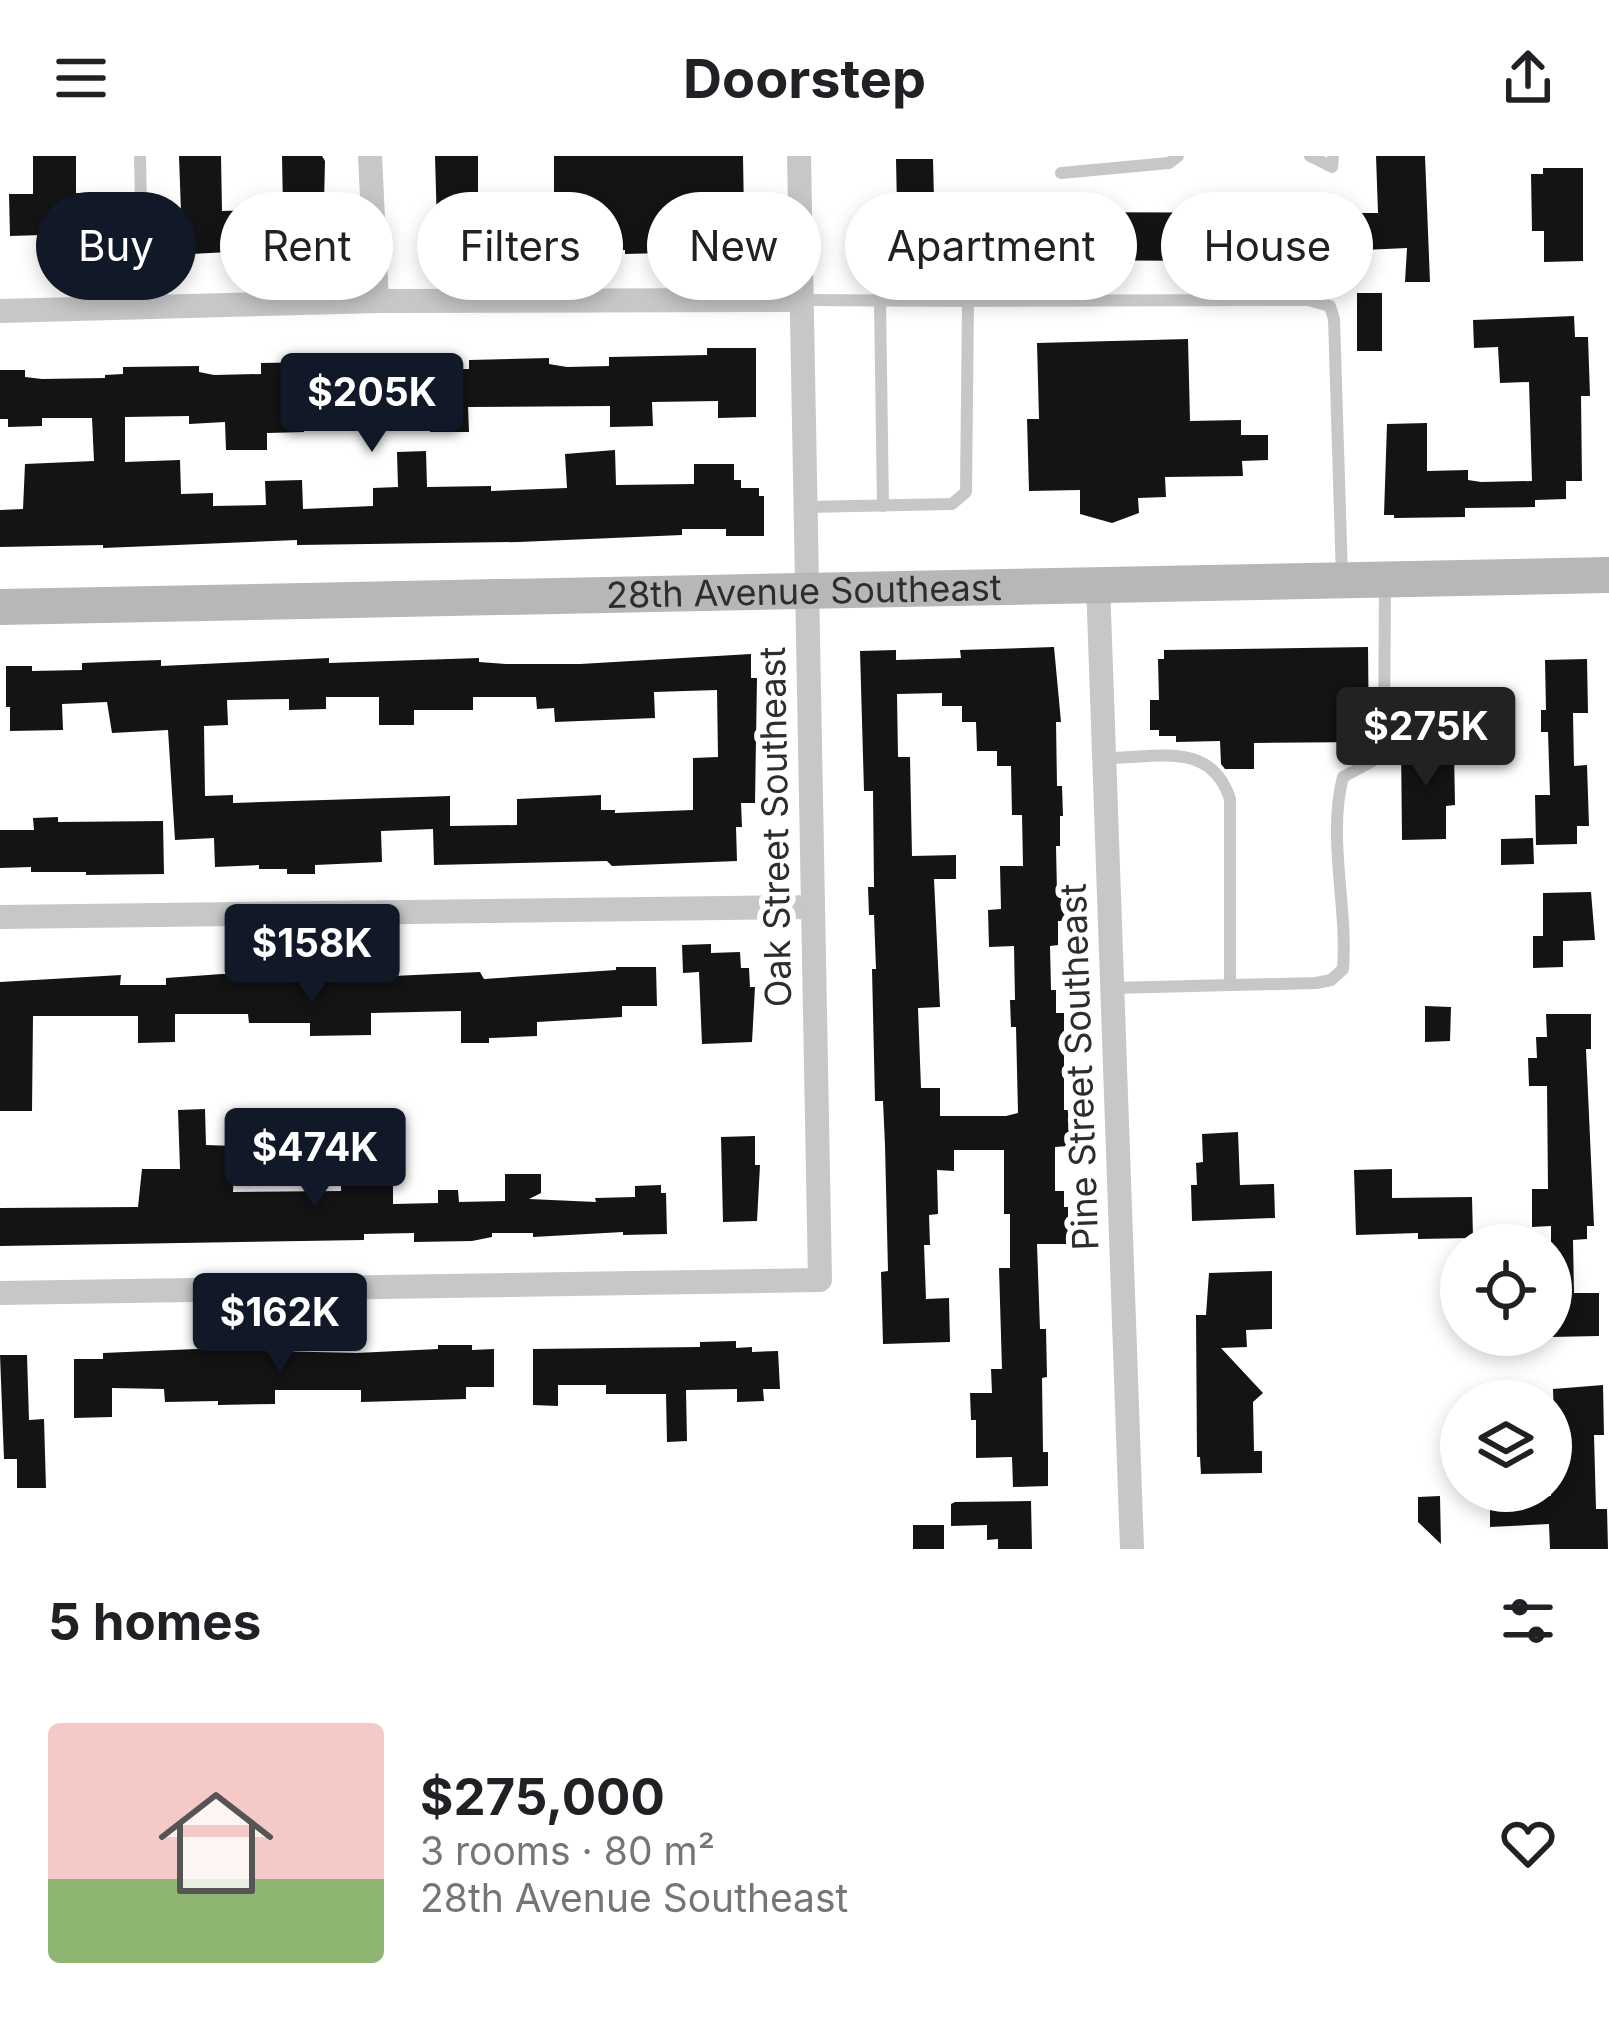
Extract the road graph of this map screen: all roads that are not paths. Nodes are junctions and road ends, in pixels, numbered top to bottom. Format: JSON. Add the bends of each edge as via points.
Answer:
{"nodes":[{"id":1,"x":140,"y":156,"type":"edge"},
{"id":2,"x":370,"y":156,"type":"edge"},
{"id":3,"x":799,"y":156,"type":"edge"},
{"id":4,"x":1178,"y":156,"type":"edge"},
{"id":5,"x":1310,"y":156,"type":"edge"},
{"id":6,"x":1334,"y":156,"type":"edge"},
{"id":7,"x":1061,"y":173,"type":"dead end"},
{"id":8,"x":800,"y":192,"type":"edge"},
{"id":9,"x":802,"y":300,"type":"junction"},
{"id":10,"x":377,"y":301,"type":"junction"},
{"id":11,"x":880,"y":301,"type":"junction"},
{"id":12,"x":968,"y":301,"type":"junction"},
{"id":13,"x":143,"y":308,"type":"junction"},
{"id":14,"x":0,"y":310,"type":"edge"},
{"id":15,"x":806,"y":506,"type":"junction"},
{"id":16,"x":883,"y":506,"type":"junction"},
{"id":17,"x":1609,"y":575,"type":"edge"},
{"id":18,"x":1385,"y":578,"type":"junction"},
{"id":19,"x":1342,"y":579,"type":"junction"},
{"id":20,"x":1098,"y":583,"type":"junction"},
{"id":21,"x":807,"y":591,"type":"junction"},
{"id":22,"x":0,"y":608,"type":"edge"},
{"id":23,"x":1104,"y":758,"type":"junction"},
{"id":24,"x":813,"y":907,"type":"junction"},
{"id":25,"x":0,"y":917,"type":"edge"},
{"id":26,"x":1230,"y":985,"type":"junction"},
{"id":27,"x":1112,"y":988,"type":"junction"},
{"id":28,"x":0,"y":1293,"type":"edge"},
{"id":29,"x":1132,"y":1549,"type":"edge"}],
"edges":[{"from":1,"to":13,"type":"lane"},
{"from":2,"to":10,"type":"street"},
{"from":3,"to":8,"type":"street","name":"Oak Street Southeast"},
{"from":4,"to":7,"type":"lane"},
{"from":5,"to":6,"type":"lane","via":[[1332,167]]},
{"from":9,"to":10,"type":"street"},
{"from":9,"to":11,"type":"lane"},
{"from":9,"to":15,"type":"street","name":"Oak Street Southeast"},
{"from":10,"to":13,"type":"street"},
{"from":11,"to":12,"type":"lane"},
{"from":11,"to":16,"type":"lane"},
{"from":12,"to":16,"type":"lane","via":[[966,492],[952,504]]},
{"from":12,"to":19,"type":"lane","via":[[1330,306]]},
{"from":13,"to":14,"type":"street"},
{"from":15,"to":16,"type":"lane"},
{"from":15,"to":21,"type":"street","name":"Oak Street Southeast"},
{"from":17,"to":18,"type":"street","name":"28th Avenue Southeast"},
{"from":18,"to":19,"type":"street","name":"28th Avenue Southeast"},
{"from":18,"to":26,"type":"lane","via":[[1380,757],[1343,777],[1336,802],[1343,970],[1316,983]]},
{"from":19,"to":20,"type":"street","name":"28th Avenue Southeast"},
{"from":20,"to":21,"type":"street","name":"28th Avenue Southeast"},
{"from":20,"to":23,"type":"street","name":"Pine Street Southeast"},
{"from":21,"to":22,"type":"street","name":"28th Avenue Southeast"},
{"from":21,"to":24,"type":"street","name":"Oak Street Southeast"},
{"from":23,"to":26,"type":"lane","via":[[1195,758],[1223,777],[1230,799]]},
{"from":23,"to":27,"type":"street","name":"Pine Street Southeast"},
{"from":24,"to":25,"type":"street"},
{"from":24,"to":28,"type":"street","name":"Oak Street Southeast","via":[[820,1280]]},
{"from":26,"to":27,"type":"lane"},
{"from":27,"to":29,"type":"street","name":"Pine Street Southeast"}]}
